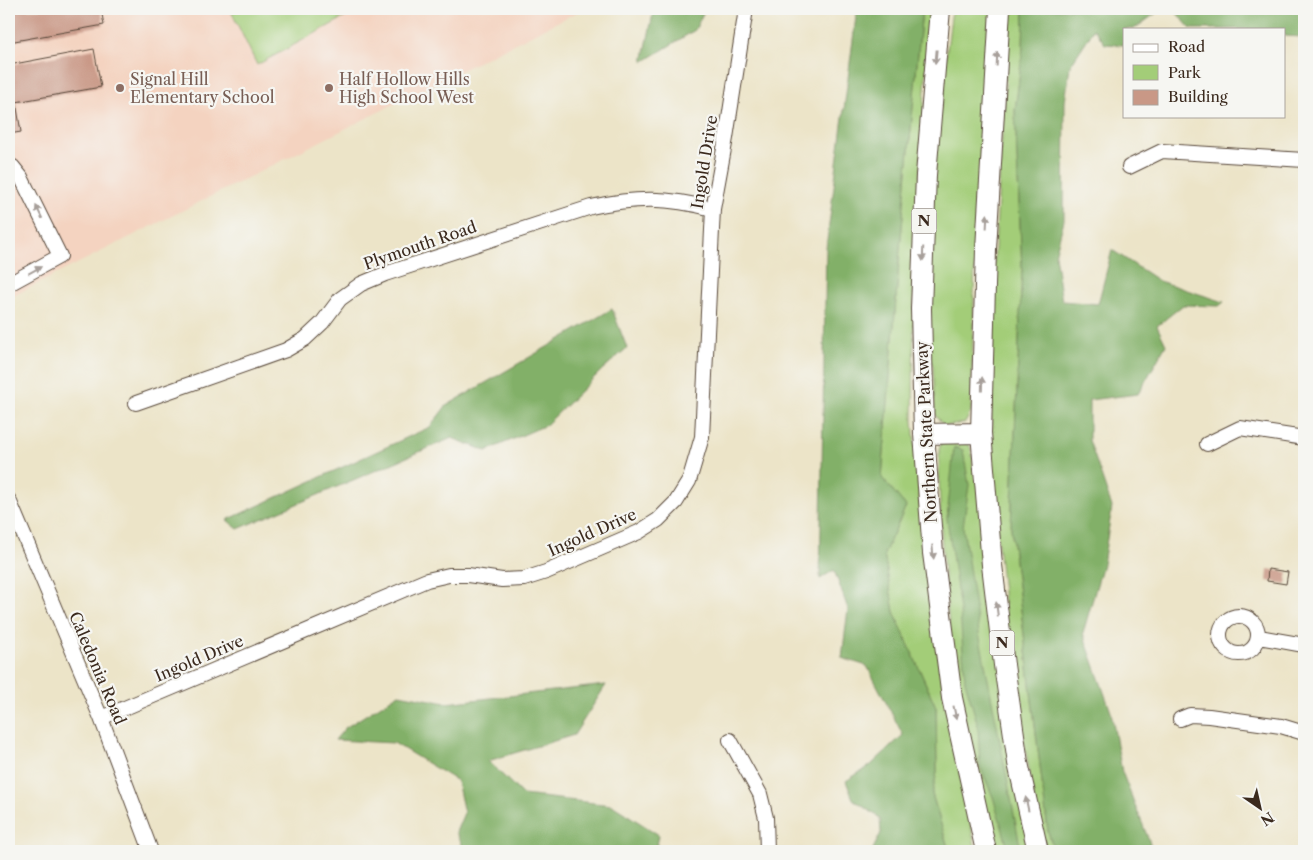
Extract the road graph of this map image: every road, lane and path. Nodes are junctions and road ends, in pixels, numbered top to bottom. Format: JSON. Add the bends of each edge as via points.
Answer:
{"nodes":[{"id":1,"x":746,"y":9,"type":"edge"},
{"id":2,"x":940,"y":9,"type":"edge"},
{"id":3,"x":1000,"y":9,"type":"edge"},
{"id":4,"x":1304,"y":160,"type":"edge"},
{"id":5,"x":9,"y":165,"type":"edge"},
{"id":6,"x":1129,"y":166,"type":"dead end"},
{"id":7,"x":713,"y":209,"type":"junction"},
{"id":8,"x":9,"y":284,"type":"edge"},
{"id":9,"x":136,"y":403,"type":"dead end"},
{"id":10,"x":981,"y":432,"type":"junction"},
{"id":11,"x":924,"y":434,"type":"junction"},
{"id":12,"x":1304,"y":438,"type":"edge"},
{"id":13,"x":1207,"y":444,"type":"dead end"},
{"id":14,"x":9,"y":500,"type":"edge"},
{"id":15,"x":1259,"y":637,"type":"dead end"},
{"id":16,"x":1304,"y":645,"type":"edge"},
{"id":17,"x":101,"y":718,"type":"junction"},
{"id":18,"x":1180,"y":719,"type":"dead end"},
{"id":19,"x":1304,"y":733,"type":"edge"},
{"id":20,"x":730,"y":740,"type":"dead end"},
{"id":21,"x":151,"y":851,"type":"edge"},
{"id":22,"x":767,"y":851,"type":"edge"},
{"id":23,"x":986,"y":851,"type":"edge"},
{"id":24,"x":1038,"y":851,"type":"edge"}],
"edges":[{"from":1,"to":7,"type":"street","name":"Ingold Drive"},
{"from":2,"to":11,"type":"highway","name":"Northern State Parkway","number":"N","one_way":true,"via":[[926,176],[921,309]]},
{"from":10,"to":3,"type":"highway","number":"N","one_way":true,"via":[[986,249]]},
{"from":4,"to":6,"type":"street","via":[[1162,151]]},
{"from":8,"to":5,"type":"street","one_way":true,"via":[[60,256],[21,177]]},
{"from":7,"to":9,"type":"street","name":"Plymouth Road","via":[[656,199],[591,206],[385,274],[361,284],[340,299],[322,323],[305,339],[286,350]]},
{"from":7,"to":17,"type":"street","name":"Ingold Drive","via":[[702,437],[689,481],[676,502],[658,520],[630,536],[524,579],[449,575],[428,580]]},
{"from":10,"to":11,"type":"highway"},
{"from":24,"to":10,"type":"highway","number":"N","one_way":true,"via":[[1018,763],[1004,665]]},
{"from":11,"to":23,"type":"highway","name":"Northern State Parkway","number":"N","one_way":true,"via":[[933,553],[952,698]]},
{"from":12,"to":13,"type":"street","via":[[1240,428]]},
{"from":14,"to":17,"type":"street","name":"Caledonia Road"},
{"from":15,"to":16,"type":"street"},
{"from":17,"to":21,"type":"street","name":"Caledonia Road"},
{"from":18,"to":19,"type":"street","via":[[1190,715],[1209,716],[1281,726]]},
{"from":20,"to":22,"type":"street","via":[[760,794],[766,818]]}]}
